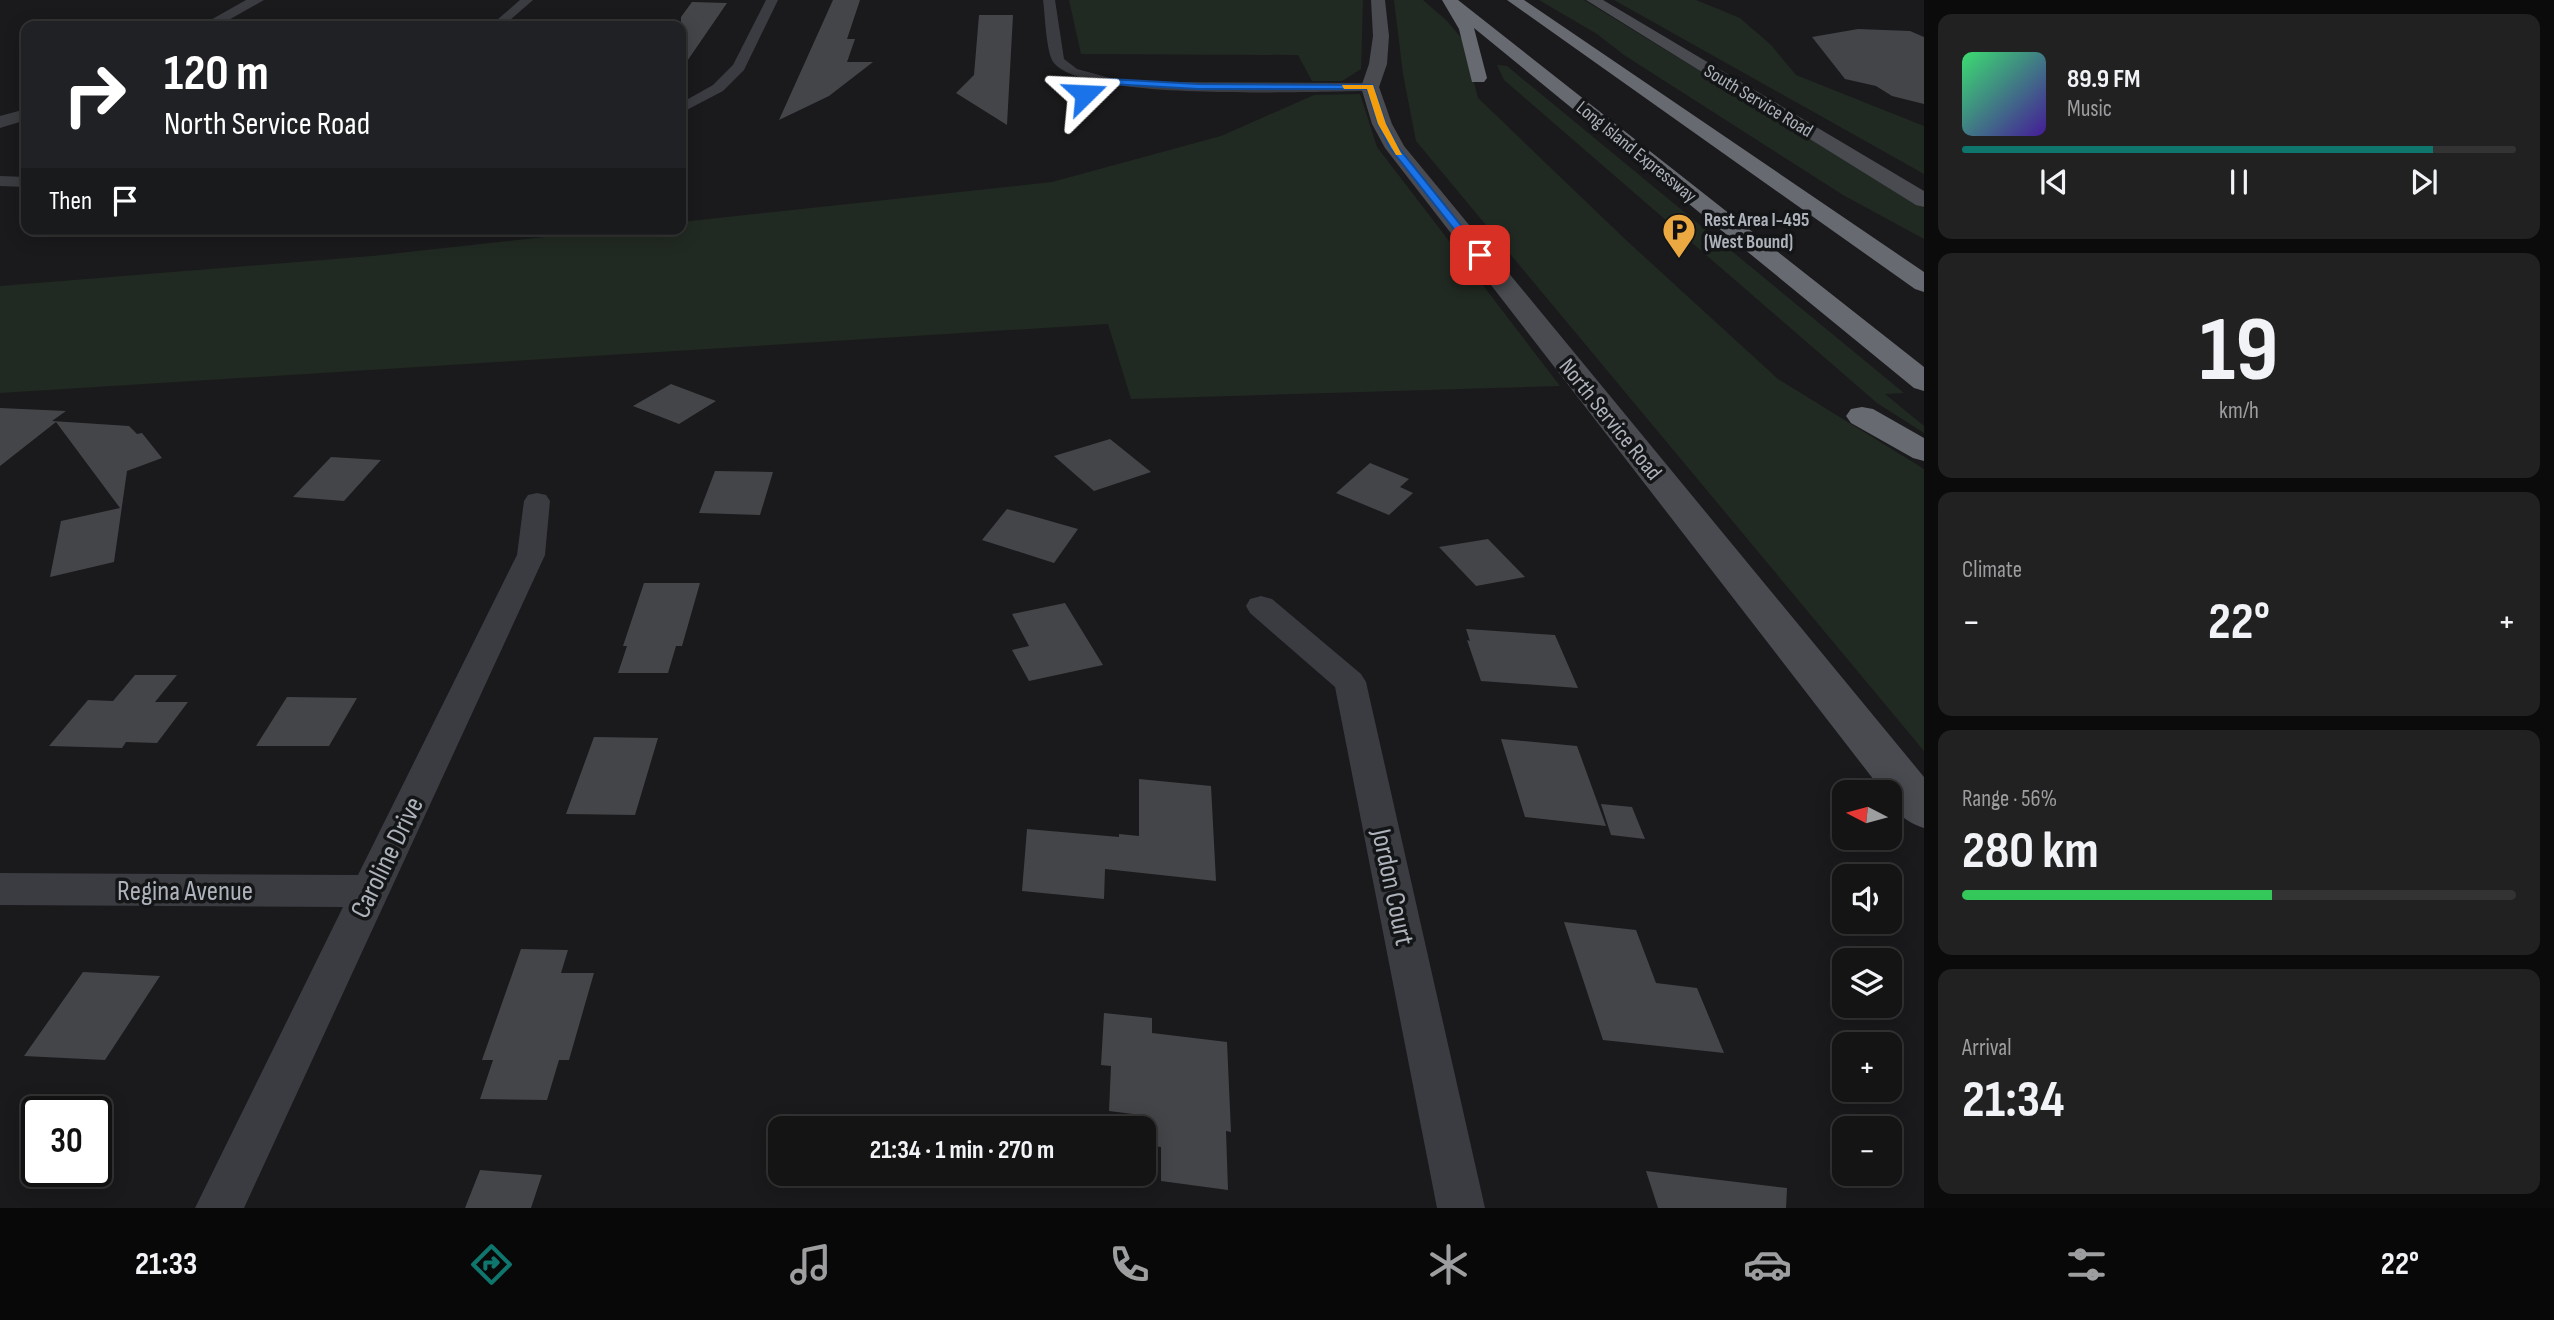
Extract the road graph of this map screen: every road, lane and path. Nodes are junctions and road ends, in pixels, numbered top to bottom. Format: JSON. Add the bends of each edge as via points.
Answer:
{"nodes":[{"id":1,"x":257,"y":0,"type":"edge"},
{"id":2,"x":527,"y":0,"type":"edge"},
{"id":3,"x":772,"y":0,"type":"edge"},
{"id":4,"x":1049,"y":0,"type":"edge"},
{"id":5,"x":1378,"y":0,"type":"edge"},
{"id":6,"x":1447,"y":0,"type":"edge"},
{"id":7,"x":1514,"y":0,"type":"edge"},
{"id":8,"x":1594,"y":0,"type":"edge"},
{"id":9,"x":217,"y":21,"type":"edge"},
{"id":10,"x":502,"y":21,"type":"edge"},
{"id":11,"x":1478,"y":78,"type":"dead end"},
{"id":12,"x":1109,"y":82,"type":"junction"},
{"id":13,"x":1370,"y":87,"type":"junction"},
{"id":14,"x":1085,"y":94,"type":"dead end"},
{"id":15,"x":686,"y":106,"type":"edge"},
{"id":16,"x":21,"y":116,"type":"edge"},
{"id":17,"x":0,"y":122,"type":"edge"},
{"id":18,"x":1711,"y":136,"type":"junction"},
{"id":19,"x":0,"y":181,"type":"edge"},
{"id":20,"x":21,"y":182,"type":"edge"},
{"id":21,"x":1924,"y":200,"type":"edge"},
{"id":22,"x":1887,"y":233,"type":"dead end"},
{"id":23,"x":1924,"y":284,"type":"edge"},
{"id":24,"x":1924,"y":382,"type":"edge"},
{"id":25,"x":1862,"y":416,"type":"dead end"},
{"id":26,"x":1924,"y":451,"type":"edge"},
{"id":27,"x":537,"y":501,"type":"dead end"},
{"id":28,"x":1261,"y":606,"type":"dead end"},
{"id":29,"x":1924,"y":810,"type":"edge"},
{"id":30,"x":0,"y":889,"type":"edge"},
{"id":31,"x":370,"y":891,"type":"junction"},
{"id":32,"x":219,"y":1208,"type":"edge"},
{"id":33,"x":1461,"y":1208,"type":"edge"}],
"edges":[{"from":1,"to":9,"type":"street"},
{"from":2,"to":10,"type":"street"},
{"from":3,"to":15,"type":"street","via":[[739,66],[718,88]]},
{"from":4,"to":12,"type":"street","via":[[1058,60],[1072,72]]},
{"from":5,"to":13,"type":"main road","via":[[1381,36]]},
{"from":6,"to":11,"type":"highway","via":[[1467,29]]},
{"from":6,"to":24,"type":"highway","name":"Long Island Expressway"},
{"from":7,"to":18,"type":"highway"},
{"from":8,"to":21,"type":"main road","name":"South Service Road"},
{"from":12,"to":13,"type":"street"},
{"from":12,"to":14,"type":"street"},
{"from":13,"to":29,"type":"main road","name":"North Service Road","via":[[1395,148]]},
{"from":16,"to":17,"type":"street"},
{"from":18,"to":22,"type":"highway"},
{"from":18,"to":23,"type":"highway"},
{"from":19,"to":20,"type":"street"},
{"from":25,"to":26,"type":"highway"},
{"from":27,"to":31,"type":"street","name":"Caroline Drive","via":[[531,555]]},
{"from":28,"to":33,"type":"street","name":"Jordon Court","via":[[1350,682]]},
{"from":30,"to":31,"type":"street","name":"Regina Avenue"},
{"from":31,"to":32,"type":"street","name":"Caroline Drive"}]}
